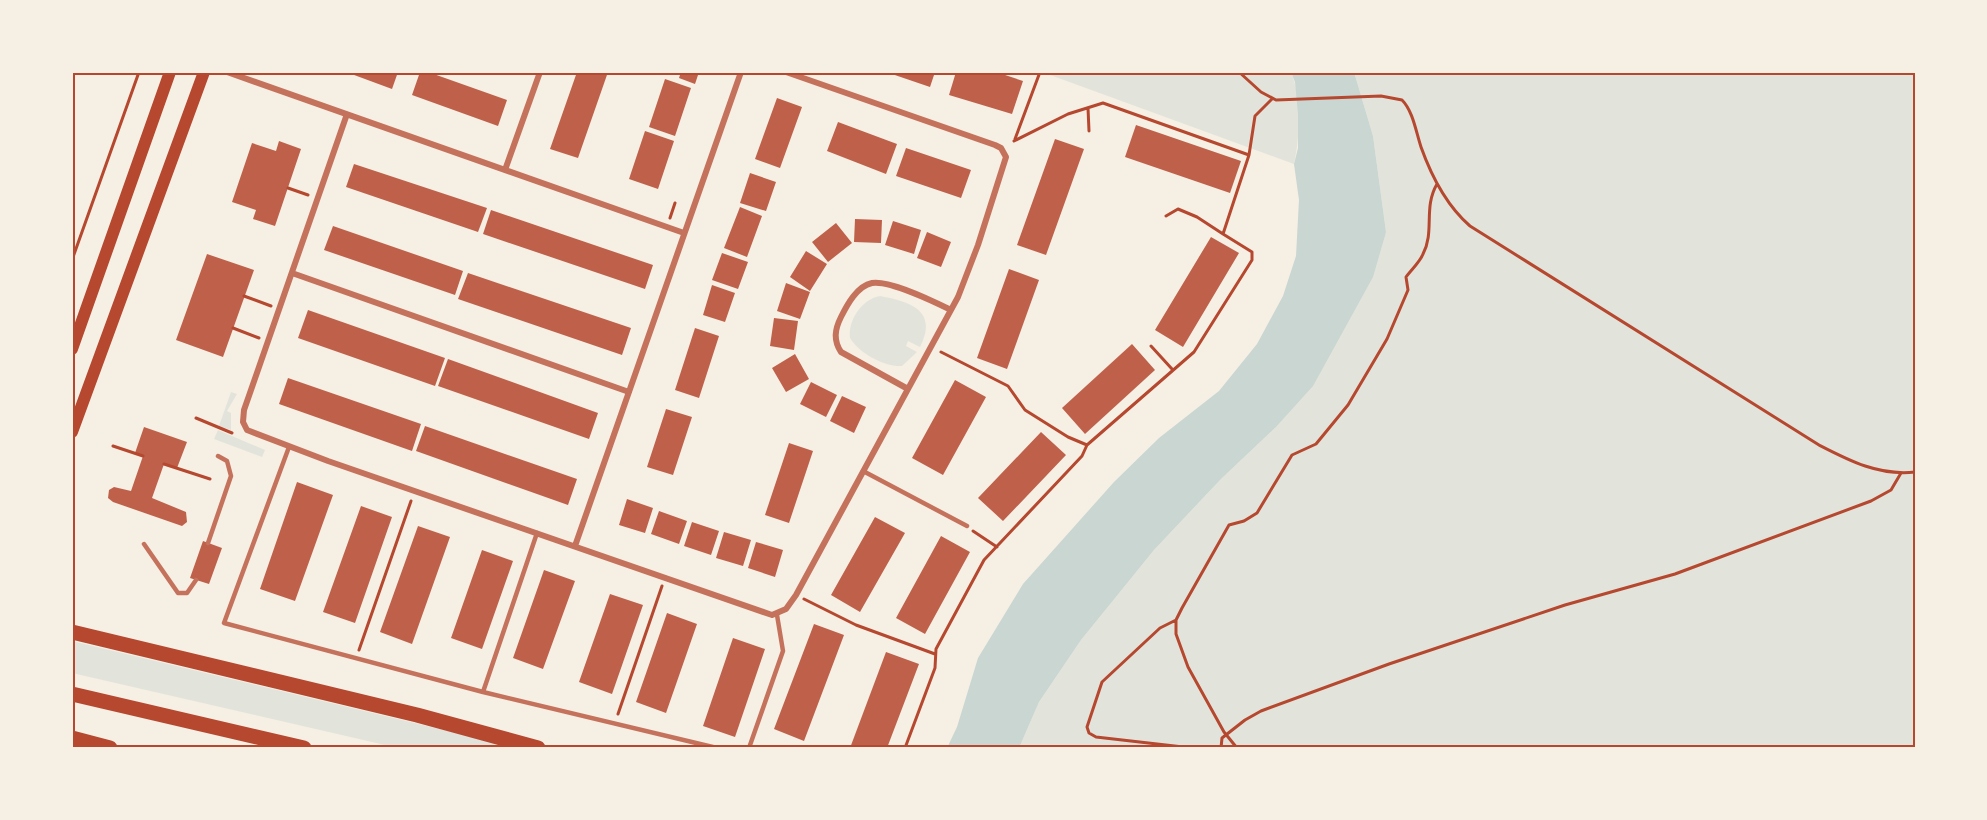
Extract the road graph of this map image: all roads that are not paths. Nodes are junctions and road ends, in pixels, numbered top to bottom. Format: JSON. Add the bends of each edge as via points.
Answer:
{"nodes":[{"id":1,"x":170,"y":72,"type":"edge"},
{"id":2,"x":204,"y":72,"type":"edge"},
{"id":3,"x":227,"y":72,"type":"edge"},
{"id":4,"x":540,"y":72,"type":"edge"},
{"id":5,"x":741,"y":72,"type":"edge"},
{"id":6,"x":786,"y":72,"type":"edge"},
{"id":7,"x":347,"y":114,"type":"junction"},
{"id":8,"x":505,"y":170,"type":"junction"},
{"id":9,"x":684,"y":233,"type":"junction"},
{"id":10,"x":292,"y":273,"type":"junction"},
{"id":11,"x":951,"y":310,"type":"junction"},
{"id":12,"x":72,"y":349,"type":"edge"},
{"id":13,"x":908,"y":389,"type":"junction"},
{"id":14,"x":628,"y":392,"type":"junction"},
{"id":15,"x":72,"y":432,"type":"edge"},
{"id":16,"x":289,"y":447,"type":"junction"},
{"id":17,"x":218,"y":456,"type":"dead end"},
{"id":18,"x":863,"y":471,"type":"junction"},
{"id":19,"x":967,"y":526,"type":"road end"},
{"id":20,"x":537,"y":533,"type":"junction"},
{"id":21,"x":208,"y":543,"type":"dead end"},
{"id":22,"x":144,"y":544,"type":"dead end"},
{"id":23,"x":574,"y":546,"type":"junction"},
{"id":24,"x":196,"y":580,"type":"dead end"},
{"id":25,"x":777,"y":615,"type":"junction"},
{"id":26,"x":72,"y":632,"type":"edge"},
{"id":27,"x":483,"y":692,"type":"junction"},
{"id":28,"x":72,"y":694,"type":"edge"},
{"id":29,"x":72,"y":738,"type":"edge"},
{"id":30,"x":110,"y":748,"type":"edge"},
{"id":31,"x":304,"y":748,"type":"edge"},
{"id":32,"x":538,"y":748,"type":"edge"},
{"id":33,"x":717,"y":748,"type":"edge"},
{"id":34,"x":749,"y":748,"type":"edge"}],
"edges":[{"from":1,"to":12,"type":"main road"},
{"from":2,"to":15,"type":"main road"},
{"from":3,"to":7,"type":"street"},
{"from":4,"to":8,"type":"street"},
{"from":5,"to":9,"type":"street"},
{"from":6,"to":11,"type":"street","via":[[996,145],[1004,152],[1006,162]]},
{"from":7,"to":8,"type":"street"},
{"from":7,"to":10,"type":"street"},
{"from":8,"to":9,"type":"street"},
{"from":9,"to":14,"type":"street"},
{"from":10,"to":14,"type":"street"},
{"from":10,"to":16,"type":"street","via":[[243,422],[250,433]]},
{"from":11,"to":13,"type":"street"},
{"from":11,"to":13,"type":"street","via":[[878,283],[863,287],[847,306],[835,333],[841,352]]},
{"from":13,"to":18,"type":"street"},
{"from":14,"to":23,"type":"street"},
{"from":16,"to":20,"type":"street"},
{"from":16,"to":27,"type":"lane","via":[[224,623]]},
{"from":17,"to":21,"type":"lane","via":[[227,460],[231,476]]},
{"from":18,"to":19,"type":"lane"},
{"from":18,"to":25,"type":"street","via":[[796,595]]},
{"from":20,"to":23,"type":"street"},
{"from":20,"to":27,"type":"lane"},
{"from":22,"to":24,"type":"lane","via":[[178,593],[187,593]]},
{"from":23,"to":25,"type":"street"},
{"from":25,"to":34,"type":"lane","via":[[783,651]]},
{"from":26,"to":32,"type":"highway"},
{"from":27,"to":33,"type":"lane"},
{"from":28,"to":31,"type":"highway"},
{"from":29,"to":30,"type":"highway"}]}
